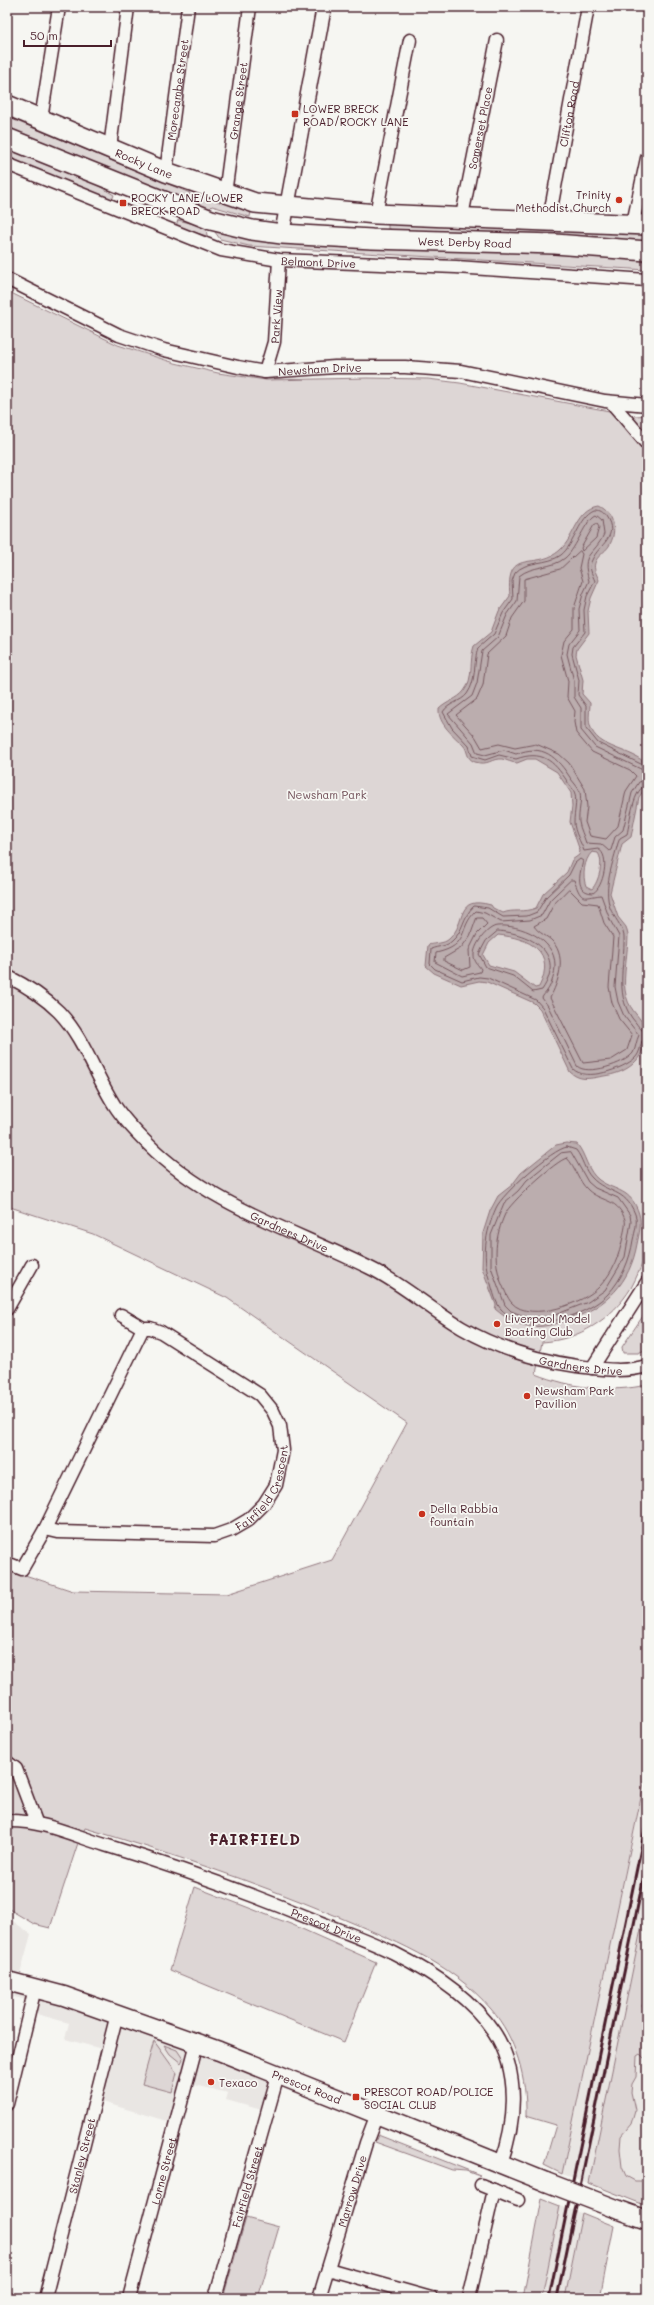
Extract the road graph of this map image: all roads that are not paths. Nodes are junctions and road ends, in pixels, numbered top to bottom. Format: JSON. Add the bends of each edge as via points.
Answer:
{"nodes":[{"id":1,"x":59,"y":7,"type":"edge"},
{"id":2,"x":128,"y":7,"type":"edge"},
{"id":3,"x":188,"y":7,"type":"edge"},
{"id":4,"x":250,"y":7,"type":"edge"},
{"id":5,"x":324,"y":7,"type":"edge"},
{"id":6,"x":588,"y":7,"type":"edge"},
{"id":7,"x":410,"y":40,"type":"dead end"},
{"id":8,"x":497,"y":40,"type":"dead end"},
{"id":9,"x":7,"y":105,"type":"edge"},
{"id":10,"x":41,"y":119,"type":"junction"},
{"id":11,"x":7,"y":138,"type":"edge"},
{"id":12,"x":110,"y":148,"type":"junction"},
{"id":13,"x":647,"y":158,"type":"edge"},
{"id":14,"x":7,"y":164,"type":"edge"},
{"id":15,"x":166,"y":172,"type":"junction"},
{"id":16,"x":225,"y":194,"type":"junction"},
{"id":17,"x":287,"y":206,"type":"junction"},
{"id":18,"x":376,"y":214,"type":"junction"},
{"id":19,"x":462,"y":216,"type":"junction"},
{"id":20,"x":549,"y":220,"type":"junction"},
{"id":21,"x":640,"y":224,"type":"edge"},
{"id":22,"x":282,"y":234,"type":"junction"},
{"id":23,"x":647,"y":251,"type":"edge"},
{"id":24,"x":279,"y":260,"type":"junction"},
{"id":25,"x":7,"y":279,"type":"edge"},
{"id":26,"x":647,"y":280,"type":"edge"},
{"id":27,"x":265,"y":372,"type":"junction"},
{"id":28,"x":611,"y":402,"type":"junction"},
{"id":29,"x":647,"y":404,"type":"edge"},
{"id":30,"x":647,"y":444,"type":"edge"},
{"id":31,"x":7,"y":976,"type":"edge"},
{"id":32,"x":32,"y":1265,"type":"dead end"},
{"id":33,"x":647,"y":1282,"type":"edge"},
{"id":34,"x":7,"y":1309,"type":"edge"},
{"id":35,"x":121,"y":1315,"type":"dead end"},
{"id":36,"x":143,"y":1328,"type":"junction"},
{"id":37,"x":647,"y":1366,"type":"edge"},
{"id":38,"x":592,"y":1368,"type":"junction"},
{"id":39,"x":45,"y":1529,"type":"junction"},
{"id":40,"x":7,"y":1563,"type":"edge"},
{"id":41,"x":7,"y":1762,"type":"edge"},
{"id":42,"x":7,"y":1821,"type":"edge"},
{"id":43,"x":36,"y":1822,"type":"junction"},
{"id":44,"x":7,"y":1981,"type":"edge"},
{"id":45,"x":35,"y":1988,"type":"junction"},
{"id":46,"x":116,"y":2014,"type":"junction"},
{"id":47,"x":197,"y":2043,"type":"junction"},
{"id":48,"x":278,"y":2075,"type":"junction"},
{"id":49,"x":7,"y":2104,"type":"edge"},
{"id":50,"x":377,"y":2114,"type":"junction"},
{"id":51,"x":501,"y":2163,"type":"junction"},
{"id":52,"x":481,"y":2185,"type":"dead end"},
{"id":53,"x":494,"y":2190,"type":"junction"},
{"id":54,"x":518,"y":2200,"type":"dead end"},
{"id":55,"x":647,"y":2220,"type":"edge"},
{"id":56,"x":328,"y":2269,"type":"junction"},
{"id":57,"x":45,"y":2298,"type":"edge"},
{"id":58,"x":130,"y":2298,"type":"edge"},
{"id":59,"x":215,"y":2298,"type":"edge"},
{"id":60,"x":319,"y":2298,"type":"edge"},
{"id":61,"x":431,"y":2298,"type":"edge"},
{"id":62,"x":470,"y":2298,"type":"edge"}],
"edges":[{"from":1,"to":10,"type":"street"},
{"from":2,"to":12,"type":"street"},
{"from":3,"to":15,"type":"street","name":"Morecambe Street"},
{"from":4,"to":16,"type":"street","name":"Grange Street"},
{"from":5,"to":17,"type":"street"},
{"from":6,"to":20,"type":"street","name":"Clifton Road"},
{"from":7,"to":18,"type":"street"},
{"from":8,"to":19,"type":"street","name":"Somerset Place"},
{"from":9,"to":10,"type":"highway","name":"Rocky Lane"},
{"from":10,"to":12,"type":"highway","name":"Rocky Lane"},
{"from":11,"to":22,"type":"highway","via":[[211,220]]},
{"from":12,"to":15,"type":"highway","name":"Rocky Lane"},
{"from":13,"to":21,"type":"street"},
{"from":14,"to":24,"type":"street","name":"Belmont Drive","via":[[220,250]]},
{"from":15,"to":16,"type":"highway","name":"Rocky Lane"},
{"from":16,"to":17,"type":"highway","name":"Rocky Lane","via":[[255,203]]},
{"from":17,"to":18,"type":"highway"},
{"from":17,"to":22,"type":"street"},
{"from":18,"to":19,"type":"highway"},
{"from":19,"to":20,"type":"highway"},
{"from":20,"to":21,"type":"highway"},
{"from":22,"to":23,"type":"highway","name":"West Derby Road","via":[[555,244]]},
{"from":24,"to":26,"type":"street","name":"Belmont Drive","via":[[456,267]]},
{"from":24,"to":27,"type":"street","name":"Park View","via":[[274,342]]},
{"from":25,"to":27,"type":"street","name":"Newsham Drive","via":[[119,335],[164,350]]},
{"from":27,"to":28,"type":"street","name":"Newsham Drive","via":[[335,367],[397,367],[461,372]]},
{"from":28,"to":29,"type":"street","name":"Newsham Drive"},
{"from":28,"to":30,"type":"street"},
{"from":31,"to":38,"type":"street","name":"Gardners Drive","via":[[25,985],[58,1011],[75,1034],[120,1112],[149,1145],[191,1181],[239,1210],[383,1274],[461,1327],[490,1342],[547,1361]]},
{"from":32,"to":34,"type":"street"},
{"from":33,"to":38,"type":"street"},
{"from":35,"to":36,"type":"street","name":"Fairfield Crescent"},
{"from":36,"to":39,"type":"street"},
{"from":36,"to":39,"type":"street","name":"Fairfield Crescent","via":[[161,1332],[260,1395],[273,1411],[283,1438],[282,1462],[276,1485],[264,1504],[248,1520],[214,1536],[58,1532]]},
{"from":37,"to":38,"type":"street","name":"Gardners Drive","via":[[620,1371]]},
{"from":39,"to":40,"type":"street","via":[[22,1569]]},
{"from":41,"to":43,"type":"street","via":[[16,1769]]},
{"from":42,"to":43,"type":"street","name":"Prescot Drive"},
{"from":43,"to":51,"type":"street","name":"Prescot Drive","via":[[167,1864],[294,1912],[393,1953],[428,1973],[469,2004],[494,2032],[507,2059],[513,2111],[509,2140]]},
{"from":44,"to":45,"type":"main road","name":"Prescot Road"},
{"from":45,"to":46,"type":"main road","name":"Prescot Road"},
{"from":45,"to":49,"type":"street"},
{"from":46,"to":47,"type":"main road","name":"Prescot Road"},
{"from":46,"to":57,"type":"street","name":"Stanley Street"},
{"from":47,"to":48,"type":"main road","name":"Prescot Road"},
{"from":47,"to":58,"type":"street","name":"Lorne Street"},
{"from":48,"to":50,"type":"main road","name":"Prescot Road"},
{"from":48,"to":59,"type":"street","name":"Fairfield Street"},
{"from":50,"to":51,"type":"main road","name":"Prescot Road"},
{"from":50,"to":56,"type":"street","name":"Marrow Drive"},
{"from":51,"to":55,"type":"main road","name":"Prescot Road","bridge":true},
{"from":52,"to":53,"type":"street"},
{"from":53,"to":54,"type":"street"},
{"from":53,"to":62,"type":"street"},
{"from":56,"to":60,"type":"street","name":"Marrow Drive"},
{"from":56,"to":61,"type":"street"}]}
